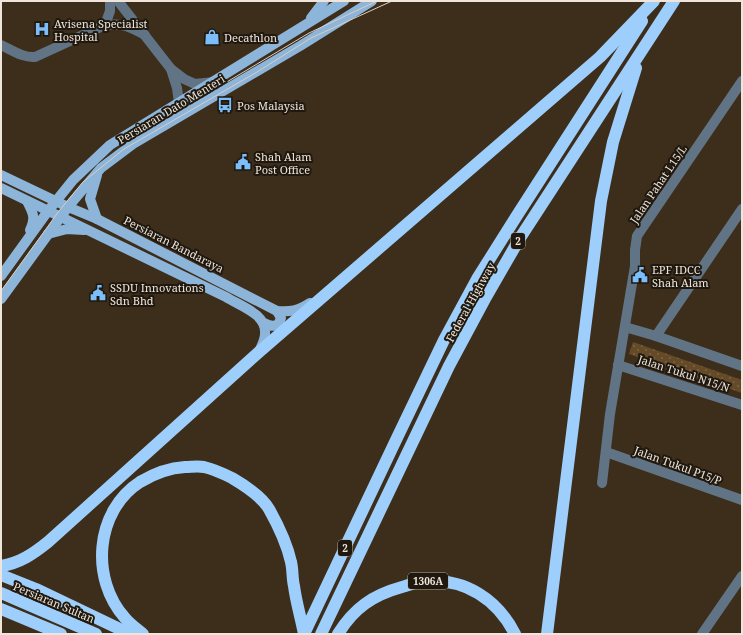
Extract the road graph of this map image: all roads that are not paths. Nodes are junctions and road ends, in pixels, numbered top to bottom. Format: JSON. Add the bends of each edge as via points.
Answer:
{"nodes":[{"id":1,"x":110,"y":1,"type":"edge"},
{"id":2,"x":118,"y":1,"type":"edge"},
{"id":3,"x":324,"y":1,"type":"edge"},
{"id":4,"x":345,"y":1,"type":"edge"},
{"id":5,"x":654,"y":1,"type":"edge"},
{"id":6,"x":674,"y":1,"type":"edge"},
{"id":7,"x":365,"y":3,"type":"edge"},
{"id":8,"x":353,"y":12,"type":"junction"},
{"id":9,"x":105,"y":25,"type":"junction"},
{"id":10,"x":303,"y":26,"type":"junction"},
{"id":11,"x":145,"y":35,"type":"junction"},
{"id":12,"x":1,"y":45,"type":"edge"},
{"id":13,"x":642,"y":50,"type":"junction"},
{"id":14,"x":171,"y":69,"type":"junction"},
{"id":15,"x":742,"y":81,"type":"edge"},
{"id":16,"x":214,"y":82,"type":"junction"},
{"id":17,"x":179,"y":103,"type":"junction"},
{"id":18,"x":98,"y":172,"type":"junction"},
{"id":19,"x":1,"y":175,"type":"edge"},
{"id":20,"x":69,"y":184,"type":"junction"},
{"id":21,"x":1,"y":188,"type":"edge"},
{"id":22,"x":33,"y":191,"type":"junction"},
{"id":23,"x":27,"y":201,"type":"junction"},
{"id":24,"x":55,"y":201,"type":"junction"},
{"id":25,"x":68,"y":207,"type":"junction"},
{"id":26,"x":742,"y":209,"type":"edge"},
{"id":27,"x":48,"y":211,"type":"junction"},
{"id":28,"x":61,"y":217,"type":"junction"},
{"id":29,"x":97,"y":219,"type":"junction"},
{"id":30,"x":92,"y":231,"type":"junction"},
{"id":31,"x":48,"y":234,"type":"junction"},
{"id":32,"x":20,"y":250,"type":"junction"},
{"id":33,"x":1,"y":276,"type":"edge"},
{"id":34,"x":333,"y":288,"type":"junction"},
{"id":35,"x":1,"y":299,"type":"edge"},
{"id":36,"x":277,"y":311,"type":"junction"},
{"id":37,"x":264,"y":323,"type":"junction"},
{"id":38,"x":625,"y":327,"type":"junction"},
{"id":39,"x":656,"y":336,"type":"junction"},
{"id":40,"x":259,"y":352,"type":"junction"},
{"id":41,"x":618,"y":365,"type":"junction"},
{"id":42,"x":742,"y":366,"type":"edge"},
{"id":43,"x":742,"y":405,"type":"edge"},
{"id":44,"x":606,"y":452,"type":"junction"},
{"id":45,"x":602,"y":483,"type":"dead end"},
{"id":46,"x":742,"y":500,"type":"edge"},
{"id":47,"x":1,"y":566,"type":"edge"},
{"id":48,"x":1,"y":575,"type":"edge"},
{"id":49,"x":742,"y":576,"type":"edge"},
{"id":50,"x":342,"y":588,"type":"junction"},
{"id":51,"x":1,"y":593,"type":"edge"},
{"id":52,"x":6,"y":611,"type":"edge"},
{"id":53,"x":43,"y":634,"type":"edge"},
{"id":54,"x":61,"y":634,"type":"edge"},
{"id":55,"x":96,"y":634,"type":"edge"},
{"id":56,"x":130,"y":634,"type":"edge"},
{"id":57,"x":143,"y":634,"type":"edge"},
{"id":58,"x":304,"y":634,"type":"edge"},
{"id":59,"x":321,"y":634,"type":"edge"},
{"id":60,"x":336,"y":634,"type":"edge"},
{"id":61,"x":515,"y":634,"type":"edge"},
{"id":62,"x":547,"y":634,"type":"edge"},
{"id":63,"x":702,"y":634,"type":"edge"}],
"edges":[{"from":1,"to":9,"type":"street","via":[[110,11]]},
{"from":2,"to":11,"type":"street"},
{"from":3,"to":10,"type":"main road"},
{"from":4,"to":8,"type":"main road"},
{"from":4,"to":10,"type":"main road","name":"Persiaran Dato Menteri"},
{"from":5,"to":34,"type":"highway","via":[[600,57]]},
{"from":5,"to":58,"type":"highway","name":"Federal Highway","number":"2","via":[[477,279],[444,340]]},
{"from":6,"to":13,"type":"highway","name":"Federal Highway","number":"2"},
{"from":7,"to":8,"type":"main road","name":"Persiaran Dato Menteri"},
{"from":8,"to":18,"type":"main road","name":"Persiaran Dato Menteri","via":[[133,144]]},
{"from":9,"to":11,"type":"street","via":[[118,23],[130,26]]},
{"from":9,"to":12,"type":"street","via":[[35,57],[26,57]]},
{"from":10,"to":16,"type":"main road","name":"Persiaran Dato Menteri"},
{"from":11,"to":14,"type":"street"},
{"from":13,"to":50,"type":"highway","name":"Federal Highway","number":"2","via":[[520,238],[486,297]]},
{"from":13,"to":62,"type":"highway","via":[[613,142],[600,202]]},
{"from":14,"to":16,"type":"street","via":[[184,80],[195,84]]},
{"from":14,"to":17,"type":"street"},
{"from":15,"to":38,"type":"street","name":"Jalan Pahat L15/L","via":[[637,236]]},
{"from":16,"to":17,"type":"main road","name":"Persiaran Dato Menteri"},
{"from":17,"to":20,"type":"main road","name":"Persiaran Dato Menteri","via":[[110,145]]},
{"from":18,"to":25,"type":"main road","name":"Persiaran Dato Menteri"},
{"from":18,"to":29,"type":"main road","via":[[90,199]]},
{"from":19,"to":22,"type":"main road","name":"Persiaran Bandaraya"},
{"from":20,"to":22,"type":"main road","via":[[49,192]]},
{"from":20,"to":24,"type":"main road","name":"Persiaran Dato Menteri"},
{"from":21,"to":23,"type":"main road"},
{"from":22,"to":24,"type":"main road","name":"Persiaran Bandaraya"},
{"from":23,"to":27,"type":"main road"},
{"from":23,"to":32,"type":"main road","via":[[33,212],[34,222]]},
{"from":24,"to":25,"type":"main road","name":"Persiaran Bandaraya"},
{"from":24,"to":27,"type":"main road","name":"Persiaran Dato Menteri"},
{"from":25,"to":28,"type":"main road","name":"Persiaran Dato Menteri"},
{"from":25,"to":29,"type":"main road","name":"Persiaran Bandaraya"},
{"from":26,"to":39,"type":"street"},
{"from":27,"to":28,"type":"main road"},
{"from":27,"to":32,"type":"main road","name":"Persiaran Dato Menteri"},
{"from":28,"to":30,"type":"main road"},
{"from":28,"to":31,"type":"main road","name":"Persiaran Dato Menteri"},
{"from":29,"to":36,"type":"main road","name":"Persiaran Bandaraya"},
{"from":30,"to":31,"type":"main road","via":[[67,229]]},
{"from":30,"to":37,"type":"main road","via":[[226,297],[257,315]]},
{"from":31,"to":35,"type":"main road","name":"Persiaran Dato Menteri"},
{"from":32,"to":33,"type":"main road","name":"Persiaran Dato Menteri"},
{"from":34,"to":36,"type":"main road","name":"Persiaran Bandaraya","via":[[300,310]]},
{"from":34,"to":40,"type":"highway"},
{"from":36,"to":37,"type":"main road","via":[[281,318],[276,326]]},
{"from":37,"to":40,"type":"main road","via":[[265,334]]},
{"from":38,"to":39,"type":"street"},
{"from":38,"to":41,"type":"street","name":"Jalan Pahat L15/L"},
{"from":39,"to":42,"type":"street"},
{"from":40,"to":47,"type":"highway","via":[[43,546],[20,561]]},
{"from":41,"to":43,"type":"street","name":"Jalan Tukul N15/N"},
{"from":41,"to":44,"type":"street","name":"Jalan Pahat L15/L"},
{"from":44,"to":45,"type":"street","name":"Jalan Pahat L15/L"},
{"from":44,"to":46,"type":"street","name":"Jalan Tukul P15/P"},
{"from":48,"to":56,"type":"highway"},
{"from":49,"to":63,"type":"street"},
{"from":50,"to":59,"type":"highway","name":"Federal Highway","number":"2"},
{"from":50,"to":60,"type":"highway","via":[[340,622]]},
{"from":51,"to":55,"type":"highway","name":"Persiaran Sultan"},
{"from":52,"to":53,"type":"highway"},
{"from":52,"to":54,"type":"highway"},
{"from":57,"to":58,"type":"highway","via":[[124,618],[107,587],[102,553],[106,526],[114,509],[129,490],[151,475],[173,468],[204,467],[245,486],[268,508],[283,538],[291,562]]},
{"from":60,"to":61,"type":"highway","number":"1306A","via":[[367,601],[388,591],[425,581],[453,583],[478,592],[502,613]]}]}
